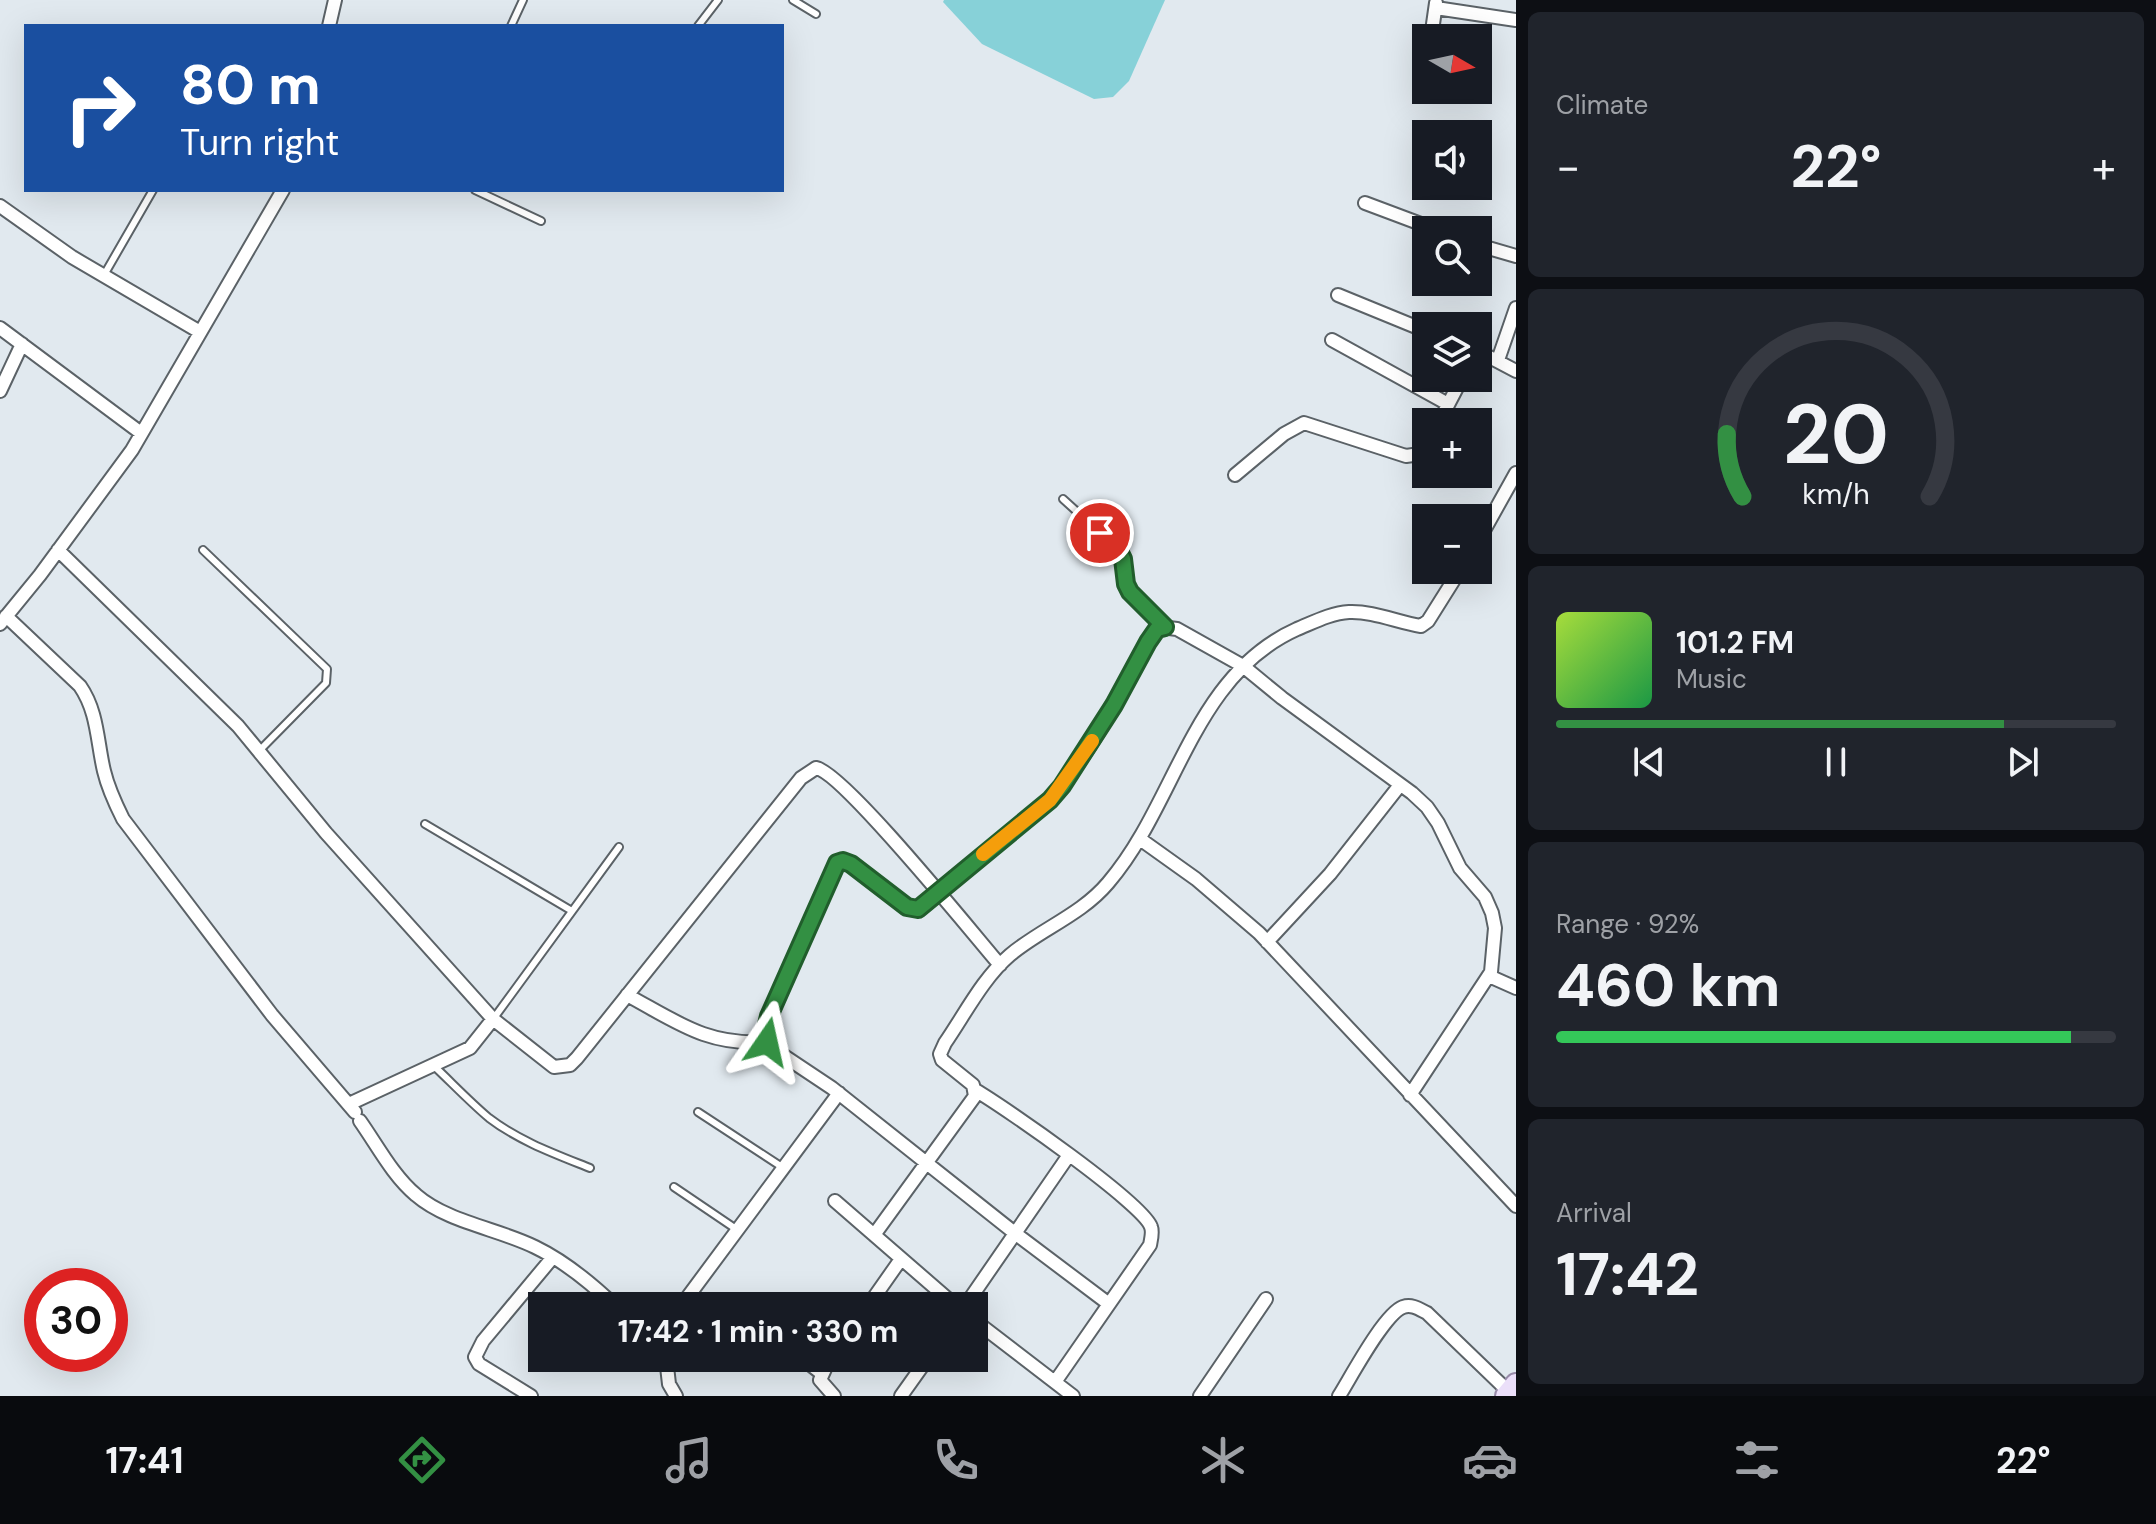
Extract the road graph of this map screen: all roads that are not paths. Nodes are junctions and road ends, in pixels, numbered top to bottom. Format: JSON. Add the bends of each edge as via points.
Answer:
{"nodes":[{"id":1,"x":335,"y":0,"type":"edge"},
{"id":2,"x":523,"y":0,"type":"edge"},
{"id":3,"x":718,"y":0,"type":"edge"},
{"id":4,"x":793,"y":0,"type":"edge"},
{"id":5,"x":1436,"y":4,"type":"edge"},
{"id":6,"x":816,"y":14,"type":"dead end"},
{"id":7,"x":1516,"y":20,"type":"edge"},
{"id":8,"x":333,"y":24,"type":"edge"},
{"id":9,"x":512,"y":24,"type":"edge"},
{"id":10,"x":700,"y":24,"type":"edge"},
{"id":11,"x":1433,"y":24,"type":"edge"},
{"id":12,"x":151,"y":192,"type":"edge"},
{"id":13,"x":282,"y":192,"type":"edge"},
{"id":14,"x":479,"y":192,"type":"edge"},
{"id":15,"x":1365,"y":203,"type":"dead end"},
{"id":16,"x":0,"y":206,"type":"edge"},
{"id":17,"x":541,"y":221,"type":"dead end"},
{"id":18,"x":1412,"y":221,"type":"edge"},
{"id":19,"x":1492,"y":249,"type":"edge"},
{"id":20,"x":1516,"y":256,"type":"edge"},
{"id":21,"x":104,"y":275,"type":"junction"},
{"id":22,"x":1338,"y":295,"type":"dead end"},
{"id":23,"x":1516,"y":308,"type":"edge"},
{"id":24,"x":1412,"y":325,"type":"edge"},
{"id":25,"x":0,"y":328,"type":"edge"},
{"id":26,"x":200,"y":332,"type":"junction"},
{"id":27,"x":1332,"y":340,"type":"dead end"},
{"id":28,"x":22,"y":344,"type":"junction"},
{"id":29,"x":1492,"y":357,"type":"edge"},
{"id":30,"x":1498,"y":360,"type":"junction"},
{"id":31,"x":1516,"y":371,"type":"edge"},
{"id":32,"x":0,"y":391,"type":"edge"},
{"id":33,"x":1454,"y":392,"type":"edge"},
{"id":34,"x":1448,"y":404,"type":"junction"},
{"id":35,"x":1446,"y":408,"type":"edge"},
{"id":36,"x":141,"y":433,"type":"junction"},
{"id":37,"x":1412,"y":455,"type":"edge"},
{"id":38,"x":1516,"y":473,"type":"edge"},
{"id":39,"x":1235,"y":475,"type":"dead end"},
{"id":40,"x":1063,"y":499,"type":"dead end"},
{"id":41,"x":1492,"y":516,"type":"edge"},
{"id":42,"x":58,"y":550,"type":"junction"},
{"id":43,"x":203,"y":550,"type":"dead end"},
{"id":44,"x":1451,"y":584,"type":"edge"},
{"id":45,"x":3,"y":620,"type":"edge"},
{"id":46,"x":1165,"y":627,"type":"junction"},
{"id":47,"x":1243,"y":666,"type":"junction"},
{"id":48,"x":259,"y":751,"type":"junction"},
{"id":49,"x":1400,"y":785,"type":"junction"},
{"id":50,"x":425,"y":824,"type":"dead end"},
{"id":51,"x":1140,"y":839,"type":"junction"},
{"id":52,"x":619,"y":847,"type":"dead end"},
{"id":53,"x":939,"y":893,"type":"junction"},
{"id":54,"x":572,"y":911,"type":"junction"},
{"id":55,"x":1267,"y":942,"type":"junction"},
{"id":56,"x":1000,"y":965,"type":"junction"},
{"id":57,"x":1489,"y":976,"type":"junction"},
{"id":58,"x":1516,"y":988,"type":"edge"},
{"id":59,"x":627,"y":995,"type":"junction"},
{"id":60,"x":493,"y":1019,"type":"junction"},
{"id":61,"x":767,"y":1042,"type":"junction"},
{"id":62,"x":434,"y":1066,"type":"junction"},
{"id":63,"x":975,"y":1090,"type":"junction"},
{"id":64,"x":839,"y":1093,"type":"junction"},
{"id":65,"x":1410,"y":1095,"type":"junction"},
{"id":66,"x":355,"y":1112,"type":"junction"},
{"id":67,"x":698,"y":1112,"type":"dead end"},
{"id":68,"x":1069,"y":1155,"type":"junction"},
{"id":69,"x":928,"y":1163,"type":"junction"},
{"id":70,"x":783,"y":1167,"type":"junction"},
{"id":71,"x":590,"y":1168,"type":"dead end"},
{"id":72,"x":674,"y":1187,"type":"dead end"},
{"id":73,"x":835,"y":1201,"type":"dead end"},
{"id":74,"x":1516,"y":1206,"type":"edge"},
{"id":75,"x":736,"y":1229,"type":"junction"},
{"id":76,"x":1016,"y":1234,"type":"junction"},
{"id":77,"x":874,"y":1235,"type":"junction"},
{"id":78,"x":553,"y":1257,"type":"junction"},
{"id":79,"x":901,"y":1259,"type":"junction"},
{"id":80,"x":600,"y":1292,"type":"edge"},
{"id":81,"x":691,"y":1292,"type":"edge"},
{"id":82,"x":878,"y":1292,"type":"edge"},
{"id":83,"x":940,"y":1292,"type":"edge"},
{"id":84,"x":975,"y":1292,"type":"edge"},
{"id":85,"x":1266,"y":1299,"type":"dead end"},
{"id":86,"x":1109,"y":1304,"type":"junction"},
{"id":87,"x":988,"y":1331,"type":"edge"},
{"id":88,"x":668,"y":1372,"type":"edge"},
{"id":89,"x":812,"y":1372,"type":"edge"},
{"id":90,"x":824,"y":1372,"type":"edge"},
{"id":91,"x":918,"y":1372,"type":"edge"},
{"id":92,"x":821,"y":1380,"type":"junction"},
{"id":93,"x":1055,"y":1382,"type":"junction"},
{"id":94,"x":1510,"y":1391,"type":"edge"},
{"id":95,"x":531,"y":1396,"type":"edge"},
{"id":96,"x":676,"y":1396,"type":"edge"},
{"id":97,"x":812,"y":1396,"type":"edge"},
{"id":98,"x":834,"y":1396,"type":"edge"},
{"id":99,"x":901,"y":1396,"type":"edge"},
{"id":100,"x":1073,"y":1396,"type":"edge"},
{"id":101,"x":1200,"y":1396,"type":"edge"},
{"id":102,"x":1339,"y":1396,"type":"edge"}],
"edges":[{"from":1,"to":8,"type":"street"},
{"from":2,"to":9,"type":"lane"},
{"from":3,"to":10,"type":"lane"},
{"from":4,"to":6,"type":"lane"},
{"from":5,"to":7,"type":"street"},
{"from":5,"to":11,"type":"street"},
{"from":12,"to":21,"type":"lane"},
{"from":13,"to":26,"type":"street"},
{"from":14,"to":17,"type":"lane"},
{"from":15,"to":18,"type":"street"},
{"from":16,"to":21,"type":"street"},
{"from":19,"to":20,"type":"street"},
{"from":21,"to":26,"type":"street"},
{"from":22,"to":24,"type":"street"},
{"from":23,"to":30,"type":"street"},
{"from":25,"to":28,"type":"street"},
{"from":26,"to":36,"type":"street"},
{"from":27,"to":34,"type":"street"},
{"from":28,"to":32,"type":"street"},
{"from":28,"to":36,"type":"street"},
{"from":29,"to":30,"type":"street"},
{"from":30,"to":31,"type":"street"},
{"from":33,"to":34,"type":"street"},
{"from":34,"to":35,"type":"street"},
{"from":36,"to":42,"type":"street"},
{"from":37,"to":39,"type":"street","via":[[1304,423]]},
{"from":38,"to":41,"type":"street"},
{"from":40,"to":46,"type":"lane","via":[[1118,549],[1130,592]]},
{"from":42,"to":45,"type":"street"},
{"from":42,"to":48,"type":"street"},
{"from":43,"to":48,"type":"lane","via":[[327,669],[326,683]]},
{"from":44,"to":47,"type":"street","via":[[1421,626],[1343,613],[1274,639]]},
{"from":45,"to":66,"type":"street","via":[[80,686],[93,711],[108,783],[123,819],[272,1015]]},
{"from":46,"to":47,"type":"street"},
{"from":46,"to":53,"type":"street","via":[[1148,642],[1062,786]]},
{"from":47,"to":49,"type":"street"},
{"from":47,"to":51,"type":"street","via":[[1209,710]]},
{"from":48,"to":60,"type":"street"},
{"from":49,"to":55,"type":"street","via":[[1330,874]]},
{"from":49,"to":57,"type":"street","via":[[1427,807],[1460,868],[1485,897],[1495,928]]},
{"from":50,"to":54,"type":"lane"},
{"from":51,"to":55,"type":"street","via":[[1196,879]]},
{"from":51,"to":56,"type":"street","via":[[1106,886]]},
{"from":52,"to":54,"type":"lane"},
{"from":53,"to":56,"type":"street"},
{"from":53,"to":59,"type":"street","via":[[831,774],[816,768],[801,778]]},
{"from":53,"to":61,"type":"street","via":[[912,909],[851,864],[837,863],[769,1016]]},
{"from":54,"to":60,"type":"lane"},
{"from":55,"to":65,"type":"street"},
{"from":56,"to":63,"type":"street","via":[[940,1054]]},
{"from":57,"to":58,"type":"street"},
{"from":57,"to":65,"type":"street"},
{"from":59,"to":60,"type":"street","via":[[577,1058],[563,1067],[544,1061]]},
{"from":59,"to":61,"type":"street","via":[[713,1038]]},
{"from":60,"to":62,"type":"street","via":[[470,1048]]},
{"from":61,"to":64,"type":"street"},
{"from":62,"to":66,"type":"street"},
{"from":62,"to":71,"type":"lane","via":[[510,1132]]},
{"from":63,"to":68,"type":"street"},
{"from":63,"to":69,"type":"street"},
{"from":64,"to":69,"type":"street"},
{"from":64,"to":70,"type":"street"},
{"from":65,"to":74,"type":"street"},
{"from":66,"to":78,"type":"street","via":[[417,1197]]},
{"from":67,"to":70,"type":"lane"},
{"from":68,"to":76,"type":"street"},
{"from":68,"to":86,"type":"street","via":[[1131,1203],[1151,1226],[1150,1245]]},
{"from":69,"to":76,"type":"street"},
{"from":69,"to":77,"type":"street"},
{"from":70,"to":75,"type":"street"},
{"from":72,"to":75,"type":"lane"},
{"from":73,"to":77,"type":"street"},
{"from":75,"to":81,"type":"street"},
{"from":76,"to":84,"type":"street"},
{"from":76,"to":86,"type":"street"},
{"from":77,"to":79,"type":"street"},
{"from":78,"to":80,"type":"street"},
{"from":78,"to":95,"type":"street","via":[[475,1357]]},
{"from":79,"to":82,"type":"street"},
{"from":79,"to":83,"type":"street"},
{"from":85,"to":101,"type":"street"},
{"from":86,"to":93,"type":"street"},
{"from":87,"to":93,"type":"street"},
{"from":88,"to":96,"type":"street"},
{"from":89,"to":92,"type":"lane"},
{"from":90,"to":92,"type":"street"},
{"from":91,"to":99,"type":"street"},
{"from":92,"to":97,"type":"street"},
{"from":92,"to":98,"type":"street"},
{"from":93,"to":100,"type":"street"},
{"from":94,"to":102,"type":"street","via":[[1427,1313],[1406,1305],[1376,1335]]}]}
